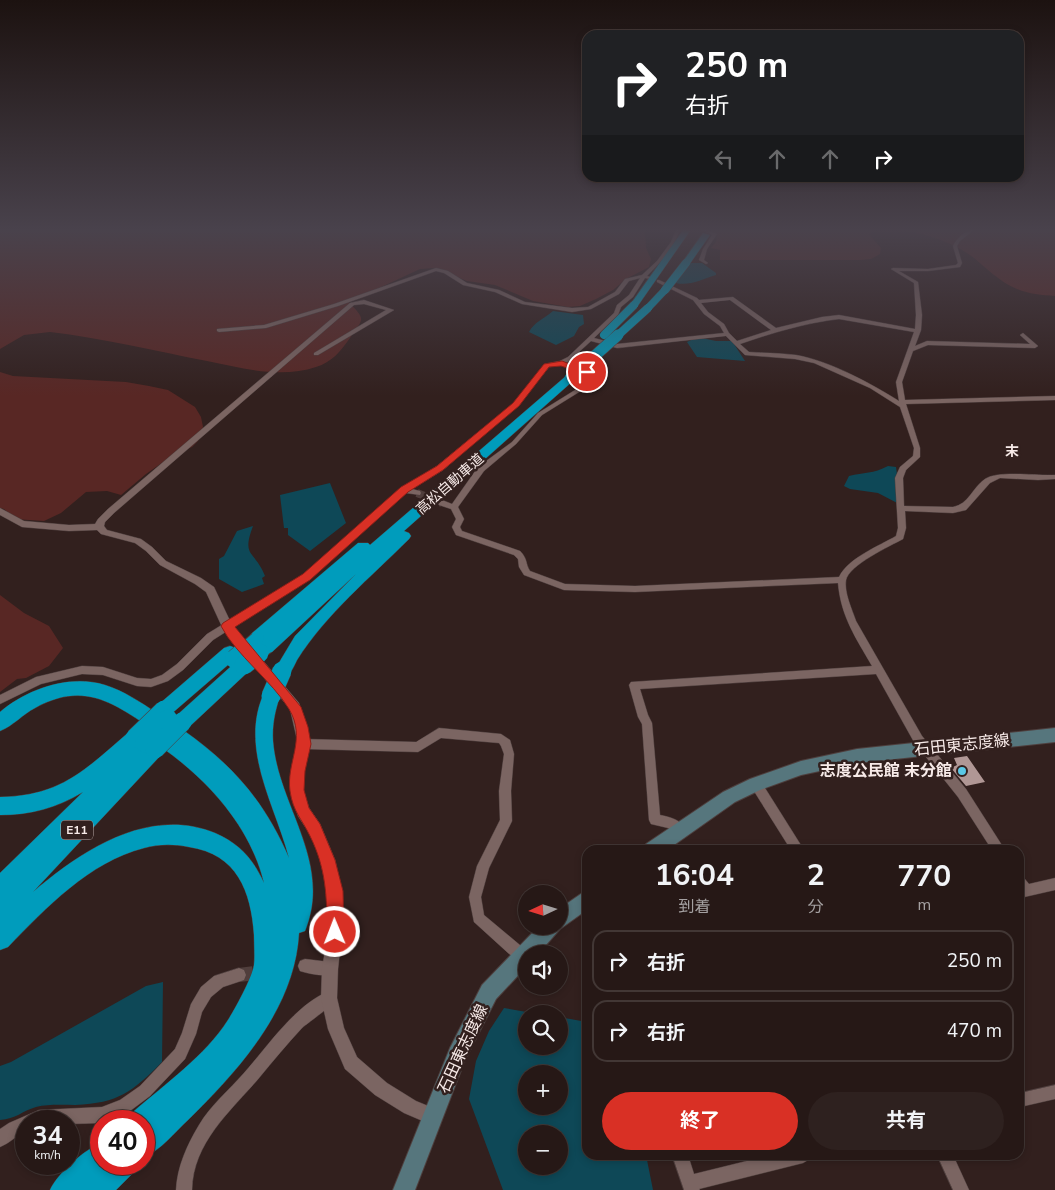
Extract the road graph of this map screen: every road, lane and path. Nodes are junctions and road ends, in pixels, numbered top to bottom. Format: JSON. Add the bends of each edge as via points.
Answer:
{"nodes":[{"id":1,"x":388,"y":286,"type":"edge"},
{"id":2,"x":471,"y":286,"type":"edge"},
{"id":3,"x":624,"y":286,"type":"edge"},
{"id":4,"x":640,"y":286,"type":"edge"},
{"id":5,"x":648,"y":286,"type":"edge"},
{"id":6,"x":667,"y":286,"type":"edge"},
{"id":7,"x":668,"y":286,"type":"edge"},
{"id":8,"x":916,"y":286,"type":"edge"},
{"id":9,"x":698,"y":302,"type":"junction"},
{"id":10,"x":219,"y":330,"type":"dead end"},
{"id":11,"x":775,"y":330,"type":"junction"},
{"id":12,"x":917,"y":332,"type":"junction"},
{"id":13,"x":727,"y":334,"type":"junction"},
{"id":14,"x":1024,"y":335,"type":"dead end"},
{"id":15,"x":590,"y":339,"type":"junction"},
{"id":16,"x":737,"y":343,"type":"junction"},
{"id":17,"x":911,"y":350,"type":"junction"},
{"id":18,"x":316,"y":354,"type":"dead end"},
{"id":19,"x":565,"y":372,"type":"junction"},
{"id":20,"x":1055,"y":398,"type":"edge"},
{"id":21,"x":903,"y":404,"type":"junction"},
{"id":22,"x":1055,"y":477,"type":"edge"},
{"id":23,"x":405,"y":490,"type":"junction"},
{"id":24,"x":417,"y":494,"type":"tunnel mouth"},
{"id":25,"x":442,"y":503,"type":"tunnel mouth"},
{"id":26,"x":454,"y":507,"type":"junction"},
{"id":27,"x":901,"y":508,"type":"junction"},
{"id":28,"x":0,"y":511,"type":"edge"},
{"id":29,"x":416,"y":512,"type":"junction"},
{"id":30,"x":99,"y":527,"type":"junction"},
{"id":31,"x":392,"y":534,"type":"junction"},
{"id":32,"x":842,"y":580,"type":"junction"},
{"id":33,"x":227,"y":626,"type":"junction"},
{"id":34,"x":258,"y":640,"type":"junction"},
{"id":35,"x":880,"y":670,"type":"junction"},
{"id":36,"x":0,"y":700,"type":"edge"},
{"id":37,"x":0,"y":723,"type":"edge"},
{"id":38,"x":0,"y":734,"type":"edge"},
{"id":39,"x":1055,"y":735,"type":"edge"},
{"id":40,"x":145,"y":744,"type":"junction"},
{"id":41,"x":304,"y":744,"type":"junction"},
{"id":42,"x":926,"y":749,"type":"junction"},
{"id":43,"x":756,"y":784,"type":"junction"},
{"id":44,"x":0,"y":806,"type":"edge"},
{"id":45,"x":680,"y":830,"type":"junction"},
{"id":46,"x":659,"y":845,"type":"edge"},
{"id":47,"x":795,"y":845,"type":"edge"},
{"id":48,"x":996,"y":845,"type":"edge"},
{"id":49,"x":1055,"y":884,"type":"edge"},
{"id":50,"x":0,"y":888,"type":"edge"},
{"id":51,"x":1024,"y":888,"type":"edge"},
{"id":52,"x":582,"y":903,"type":"edge"},
{"id":53,"x":0,"y":912,"type":"edge"},
{"id":54,"x":568,"y":913,"type":"edge"},
{"id":55,"x":543,"y":935,"type":"edge"},
{"id":56,"x":0,"y":938,"type":"edge"},
{"id":57,"x":533,"y":945,"type":"edge"},
{"id":58,"x":518,"y":953,"type":"edge"},
{"id":59,"x":286,"y":959,"type":"junction"},
{"id":60,"x":518,"y":960,"type":"edge"},
{"id":61,"x":265,"y":966,"type":"junction"},
{"id":62,"x":305,"y":966,"type":"dead end"},
{"id":63,"x":330,"y":969,"type":"junction"},
{"id":64,"x":239,"y":975,"type":"tunnel mouth"},
{"id":65,"x":329,"y":998,"type":"junction"},
{"id":66,"x":1055,"y":1092,"type":"edge"},
{"id":67,"x":1024,"y":1099,"type":"edge"},
{"id":68,"x":155,"y":1110,"type":"edge"},
{"id":69,"x":80,"y":1116,"type":"edge"},
{"id":70,"x":432,"y":1116,"type":"junction"},
{"id":71,"x":15,"y":1128,"type":"edge"},
{"id":72,"x":155,"y":1134,"type":"edge"},
{"id":73,"x":0,"y":1139,"type":"edge"},
{"id":74,"x":682,"y":1160,"type":"edge"},
{"id":75,"x":785,"y":1160,"type":"edge"},
{"id":76,"x":947,"y":1160,"type":"edge"},
{"id":77,"x":90,"y":1166,"type":"edge"},
{"id":78,"x":112,"y":1175,"type":"edge"},
{"id":79,"x":691,"y":1186,"type":"edge"},
{"id":80,"x":64,"y":1190,"type":"edge"},
{"id":81,"x":96,"y":1190,"type":"edge"},
{"id":82,"x":184,"y":1190,"type":"edge"},
{"id":83,"x":404,"y":1190,"type":"edge"},
{"id":84,"x":961,"y":1190,"type":"edge"}],
"edges":[{"from":1,"to":10,"type":"street","via":[[264,327]]},
{"from":2,"to":3,"type":"street","via":[[524,303],[572,310],[589,308],[618,293]]},
{"from":4,"to":15,"type":"street"},
{"from":5,"to":19,"type":"highway","name":"高松自動車道","number":"E11","bridge":true,"via":[[634,305]]},
{"from":6,"to":9,"type":"street"},
{"from":7,"to":19,"type":"highway","name":"高松自動車道","number":"E11","bridge":true,"via":[[648,308]]},
{"from":8,"to":12,"type":"street"},
{"from":9,"to":11,"type":"street","via":[[731,298]]},
{"from":9,"to":13,"type":"street"},
{"from":11,"to":12,"type":"street","via":[[839,317]]},
{"from":11,"to":16,"type":"street"},
{"from":12,"to":17,"type":"street"},
{"from":13,"to":15,"type":"street","via":[[617,346]]},
{"from":13,"to":16,"type":"street"},
{"from":14,"to":17,"type":"street","via":[[1035,346],[927,343]]},
{"from":15,"to":19,"type":"street"},
{"from":16,"to":21,"type":"street","via":[[750,354],[795,357],[820,363]]},
{"from":17,"to":21,"type":"street","via":[[899,382]]},
{"from":18,"to":30,"type":"street","via":[[391,310],[364,302],[352,304],[111,511]]},
{"from":19,"to":23,"type":"street","via":[[547,365],[516,404],[440,468]]},
{"from":19,"to":26,"type":"street","via":[[587,372],[593,379],[540,414],[514,443],[480,469]]},
{"from":19,"to":29,"type":"highway","name":"高松自動車道","number":"E11"},
{"from":19,"to":29,"type":"highway","name":"高松自動車道","number":"E11","via":[[484,455]]},
{"from":20,"to":21,"type":"street"},
{"from":21,"to":27,"type":"street","via":[[917,448],[916,457],[900,475]]},
{"from":22,"to":27,"type":"street","via":[[999,476],[987,480],[963,508]]},
{"from":23,"to":24,"type":"street"},
{"from":23,"to":33,"type":"street","via":[[306,577]]},
{"from":25,"to":26,"type":"street"},
{"from":26,"to":32,"type":"street","via":[[460,519],[456,527],[459,533],[517,553],[522,558],[526,573],[564,587],[635,589]]},
{"from":27,"to":32,"type":"street","via":[[900,537],[857,562],[846,571]]},
{"from":28,"to":30,"type":"street","via":[[22,524]]},
{"from":29,"to":31,"type":"highway"},
{"from":29,"to":31,"type":"highway","name":"高松自動車道","number":"E11"},
{"from":30,"to":33,"type":"street","via":[[104,532],[138,541],[163,563],[210,590]]},
{"from":31,"to":34,"type":"highway","name":"高松自動車道","number":"E11"},
{"from":31,"to":34,"type":"highway","name":"高松自動車道","number":"E11","via":[[322,580]]},
{"from":31,"to":59,"type":"highway","bridge":true,"via":[[301,641],[282,671],[263,726],[271,778],[299,859],[302,891],[297,924]]},
{"from":32,"to":35,"type":"street","via":[[844,600],[852,622]]},
{"from":33,"to":36,"type":"street","via":[[210,637],[180,667],[152,683],[136,682],[103,671],[82,670],[39,680]]},
{"from":33,"to":41,"type":"street","via":[[295,707]]},
{"from":34,"to":40,"type":"highway","name":"高松自動車道","number":"E11","bridge":true},
{"from":35,"to":42,"type":"street"},
{"from":35,"to":45,"type":"street","via":[[634,685],[647,723],[655,820],[671,823]]},
{"from":37,"to":59,"type":"highway","via":[[26,704],[57,691],[98,690],[118,698],[178,735],[208,758],[259,818],[280,857],[291,913]]},
{"from":38,"to":61,"type":"highway","via":[[28,711],[51,701],[72,696],[95,699],[114,707],[180,749],[212,777],[257,837],[273,876],[276,898],[274,926]]},
{"from":39,"to":42,"type":"main road","name":"石田東志度線"},
{"from":40,"to":44,"type":"highway","via":[[45,802],[21,807]]},
{"from":40,"to":50,"type":"highway","number":"E11"},
{"from":40,"to":53,"type":"highway","number":"E11"},
{"from":41,"to":58,"type":"street","via":[[418,747],[439,734],[449,733],[506,743],[509,754],[506,821],[483,866],[475,897],[478,918]]},
{"from":41,"to":63,"type":"street","via":[[297,790],[302,811],[315,829],[328,860],[335,891],[335,932]]},
{"from":42,"to":43,"type":"main road","name":"石田東志度線","via":[[857,756],[801,768]]},
{"from":42,"to":48,"type":"street","via":[[962,793]]},
{"from":43,"to":45,"type":"main road","name":"石田東志度線","via":[[729,797]]},
{"from":43,"to":47,"type":"street"},
{"from":45,"to":46,"type":"main road","name":"石田東志度線"},
{"from":49,"to":51,"type":"street"},
{"from":52,"to":54,"type":"main road"},
{"from":55,"to":57,"type":"main road","name":"石田東志度線"},
{"from":56,"to":61,"type":"highway","via":[[38,900],[103,854],[130,842],[161,835],[188,834],[217,843],[243,863],[255,887],[265,923]]},
{"from":59,"to":72,"type":"highway","via":[[270,996],[244,1041],[193,1098]]},
{"from":60,"to":70,"type":"main road","name":"石田東志度線","via":[[490,992],[457,1055]]},
{"from":61,"to":68,"type":"highway","via":[[233,1034]]},
{"from":62,"to":63,"type":"street"},
{"from":63,"to":65,"type":"street"},
{"from":64,"to":69,"type":"street","via":[[219,981],[206,992],[196,1009],[180,1054],[146,1091],[102,1115]]},
{"from":65,"to":70,"type":"street","via":[[336,1029],[351,1063],[381,1089]]},
{"from":65,"to":82,"type":"street","via":[[302,1018],[216,1113],[190,1160]]},
{"from":66,"to":67,"type":"street"},
{"from":70,"to":83,"type":"main road","name":"石田東志度線"},
{"from":71,"to":73,"type":"street"},
{"from":74,"to":79,"type":"street"},
{"from":75,"to":79,"type":"street"},
{"from":76,"to":84,"type":"street"},
{"from":77,"to":80,"type":"highway"},
{"from":78,"to":81,"type":"highway"}]}
